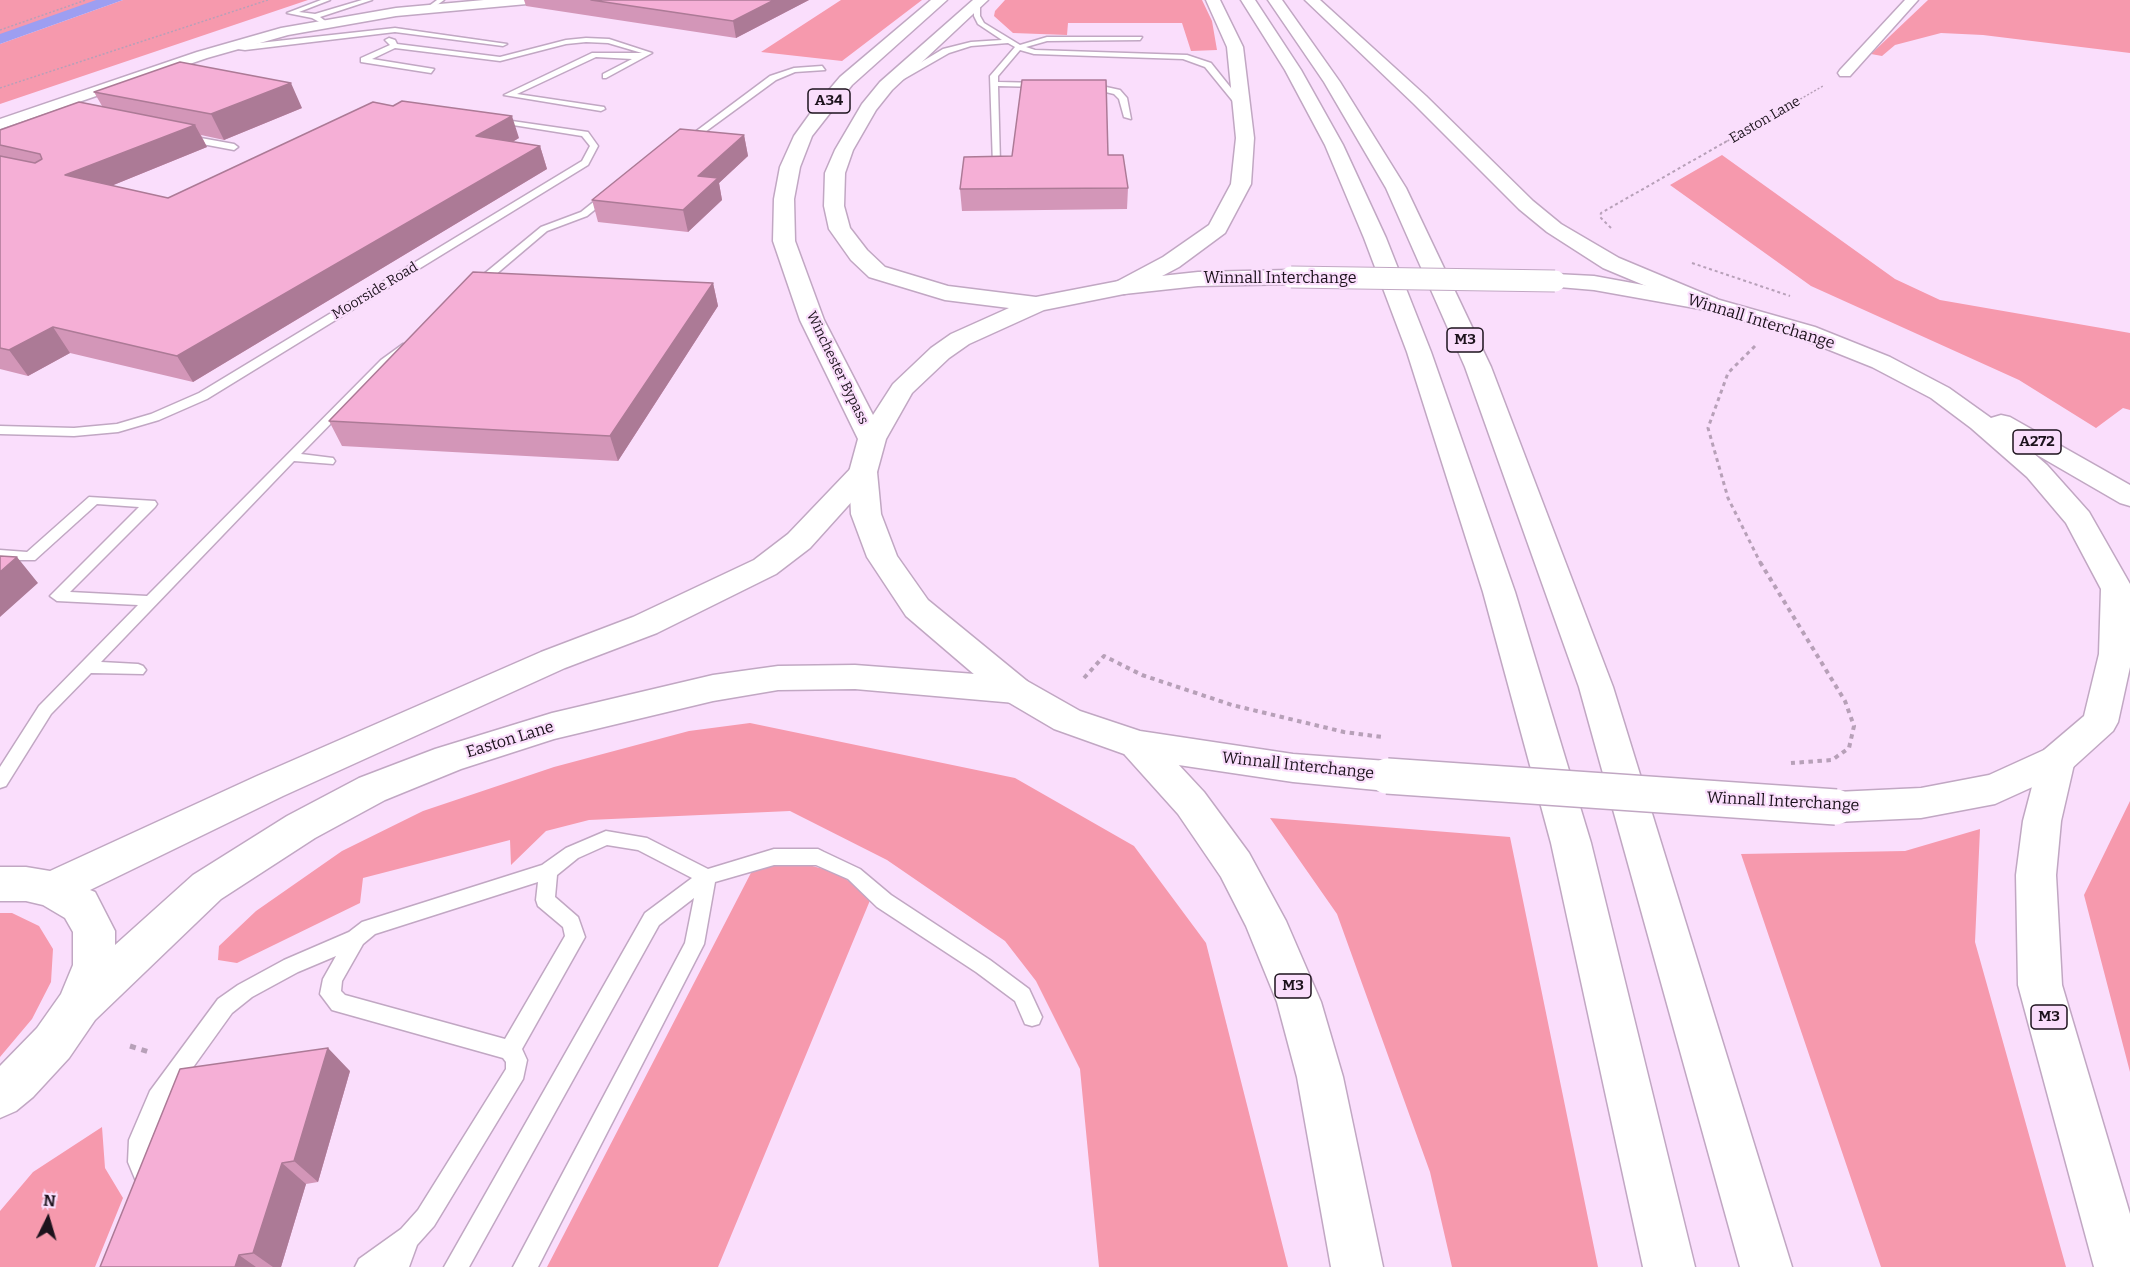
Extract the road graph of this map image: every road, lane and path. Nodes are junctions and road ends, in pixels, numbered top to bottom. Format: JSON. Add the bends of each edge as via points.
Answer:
{"nodes":[{"id":1,"x":86,"y":0,"type":"edge"},
{"id":2,"x":268,"y":0,"type":"edge"},
{"id":3,"x":327,"y":0,"type":"edge"},
{"id":4,"x":369,"y":0,"type":"edge"},
{"id":5,"x":527,"y":0,"type":"edge"},
{"id":6,"x":940,"y":0,"type":"edge"},
{"id":7,"x":1213,"y":0,"type":"edge"},
{"id":8,"x":1248,"y":0,"type":"edge"},
{"id":9,"x":1275,"y":0,"type":"edge"},
{"id":10,"x":1312,"y":0,"type":"edge"},
{"id":11,"x":1912,"y":0,"type":"edge"},
{"id":12,"x":979,"y":2,"type":"edge"},
{"id":13,"x":436,"y":4,"type":"edge"},
{"id":14,"x":321,"y":20,"type":"junction"},
{"id":15,"x":0,"y":30,"type":"edge"},
{"id":16,"x":351,"y":34,"type":"junction"},
{"id":17,"x":1140,"y":38,"type":"dead end"},
{"id":18,"x":1010,"y":41,"type":"junction"},
{"id":19,"x":502,"y":44,"type":"dead end"},
{"id":20,"x":394,"y":46,"type":"junction"},
{"id":21,"x":227,"y":47,"type":"junction"},
{"id":22,"x":1019,"y":47,"type":"junction"},
{"id":23,"x":1034,"y":52,"type":"junction"},
{"id":24,"x":640,"y":57,"type":"junction"},
{"id":25,"x":1042,"y":57,"type":"dead end"},
{"id":26,"x":822,"y":68,"type":"dead end"},
{"id":27,"x":431,"y":71,"type":"dead end"},
{"id":28,"x":1845,"y":72,"type":"joint"},
{"id":29,"x":606,"y":75,"type":"dead end"},
{"id":30,"x":994,"y":84,"type":"junction"},
{"id":31,"x":1046,"y":85,"type":"edge"},
{"id":32,"x":1074,"y":85,"type":"edge"},
{"id":33,"x":886,"y":86,"type":"junction"},
{"id":34,"x":0,"y":88,"type":"edge"},
{"id":35,"x":100,"y":90,"type":"junction"},
{"id":36,"x":119,"y":93,"type":"edge"},
{"id":37,"x":1243,"y":108,"type":"junction"},
{"id":38,"x":43,"y":109,"type":"junction"},
{"id":39,"x":601,"y":110,"type":"dead end"},
{"id":40,"x":65,"y":114,"type":"edge"},
{"id":41,"x":479,"y":117,"type":"edge"},
{"id":42,"x":1128,"y":117,"type":"dead end"},
{"id":43,"x":0,"y":124,"type":"edge"},
{"id":44,"x":177,"y":136,"type":"edge"},
{"id":45,"x":674,"y":146,"type":"edge"},
{"id":46,"x":234,"y":147,"type":"dead end"},
{"id":47,"x":996,"y":164,"type":"edge"},
{"id":48,"x":620,"y":186,"type":"edge"},
{"id":49,"x":1613,"y":230,"type":"dead end"},
{"id":50,"x":1685,"y":261,"type":"dead end"},
{"id":51,"x":1124,"y":287,"type":"junction"},
{"id":52,"x":465,"y":296,"type":"edge"},
{"id":53,"x":1791,"y":296,"type":"dead end"},
{"id":54,"x":1037,"y":304,"type":"junction"},
{"id":55,"x":1709,"y":304,"type":"junction"},
{"id":56,"x":412,"y":340,"type":"edge"},
{"id":57,"x":1758,"y":343,"type":"dead end"},
{"id":58,"x":1940,"y":393,"type":"junction"},
{"id":59,"x":0,"y":430,"type":"edge"},
{"id":60,"x":872,"y":440,"type":"junction"},
{"id":61,"x":291,"y":457,"type":"junction"},
{"id":62,"x":329,"y":461,"type":"dead end"},
{"id":63,"x":863,"y":472,"type":"junction"},
{"id":64,"x":2130,"y":497,"type":"edge"},
{"id":65,"x":0,"y":555,"type":"edge"},
{"id":66,"x":150,"y":601,"type":"junction"},
{"id":67,"x":86,"y":667,"type":"junction"},
{"id":68,"x":138,"y":670,"type":"dead end"},
{"id":69,"x":1084,"y":678,"type":"dead end"},
{"id":70,"x":1015,"y":690,"type":"junction"},
{"id":71,"x":2115,"y":720,"type":"edge"},
{"id":72,"x":1385,"y":738,"type":"dead end"},
{"id":73,"x":1138,"y":745,"type":"junction"},
{"id":74,"x":2057,"y":760,"type":"junction"},
{"id":75,"x":1780,"y":763,"type":"dead end"},
{"id":76,"x":1,"y":782,"type":"edge"},
{"id":77,"x":548,"y":872,"type":"junction"},
{"id":78,"x":707,"y":877,"type":"junction"},
{"id":79,"x":0,"y":884,"type":"edge"},
{"id":80,"x":52,"y":889,"type":"junction"},
{"id":81,"x":356,"y":938,"type":"junction"},
{"id":82,"x":79,"y":1006,"type":"junction"},
{"id":83,"x":1032,"y":1017,"type":"dead end"},
{"id":84,"x":510,"y":1050,"type":"junction"},
{"id":85,"x":6,"y":1095,"type":"edge"},
{"id":86,"x":147,"y":1201,"type":"edge"},
{"id":87,"x":409,"y":1237,"type":"junction"},
{"id":88,"x":367,"y":1267,"type":"edge"},
{"id":89,"x":397,"y":1267,"type":"edge"},
{"id":90,"x":456,"y":1267,"type":"edge"},
{"id":91,"x":525,"y":1267,"type":"edge"},
{"id":92,"x":1358,"y":1267,"type":"edge"},
{"id":93,"x":1669,"y":1267,"type":"edge"},
{"id":94,"x":1766,"y":1267,"type":"edge"},
{"id":95,"x":2120,"y":1267,"type":"edge"}],
"edges":[{"from":1,"to":15,"type":"path"},
{"from":2,"to":34,"type":"path"},
{"from":3,"to":14,"type":"lane","via":[[290,13]]},
{"from":4,"to":14,"type":"lane"},
{"from":5,"to":13,"type":"street"},
{"from":6,"to":60,"type":"main road","name":"Winchester Bypass","number":"A34","via":[[846,81],[823,108],[803,136],[790,168],[784,199],[784,241],[812,320]]},
{"from":7,"to":37,"type":"main road","via":[[1235,47]]},
{"from":8,"to":93,"type":"main road","via":[[1334,145],[1375,238],[1419,352],[1496,581],[1571,843]]},
{"from":9,"to":94,"type":"main road","number":"M3","via":[[1332,82],[1395,188],[1478,367],[1596,687]]},
{"from":10,"to":55,"type":"main road","via":[[1554,228],[1611,262]]},
{"from":11,"to":28,"type":"street"},
{"from":12,"to":18,"type":"lane","via":[[977,16],[981,24]]},
{"from":12,"to":33,"type":"main road","number":"A34"},
{"from":13,"to":14,"type":"street"},
{"from":14,"to":21,"type":"street"},
{"from":16,"to":19,"type":"lane","via":[[395,30]]},
{"from":16,"to":20,"type":"lane","via":[[393,40]]},
{"from":16,"to":21,"type":"lane"},
{"from":17,"to":22,"type":"lane","via":[[1047,39]]},
{"from":18,"to":22,"type":"lane"},
{"from":18,"to":33,"type":"lane","via":[[971,44],[946,51]]},
{"from":20,"to":24,"type":"lane","via":[[500,59],[566,42],[609,41],[648,53]]},
{"from":20,"to":27,"type":"lane","via":[[364,60]]},
{"from":21,"to":35,"type":"street"},
{"from":22,"to":23,"type":"lane"},
{"from":22,"to":30,"type":"lane","via":[[994,76]]},
{"from":23,"to":25,"type":"lane"},
{"from":23,"to":37,"type":"lane","via":[[1184,57],[1208,65]]},
{"from":24,"to":29,"type":"lane"},
{"from":24,"to":39,"type":"lane","via":[[595,55],[508,95]]},
{"from":26,"to":45,"type":"lane","via":[[794,70],[773,78],[693,139]]},
{"from":28,"to":49,"type":"path","name":"Easton Lane","via":[[1601,213],[1600,217]]},
{"from":30,"to":31,"type":"lane"},
{"from":30,"to":47,"type":"lane"},
{"from":32,"to":42,"type":"lane","via":[[1112,89],[1123,98]]},
{"from":33,"to":54,"type":"main road","number":"A34","via":[[868,108],[835,173],[834,206],[840,229],[877,272],[945,293]]},
{"from":35,"to":36,"type":"lane"},
{"from":35,"to":38,"type":"street"},
{"from":37,"to":51,"type":"main road","via":[[1241,183],[1218,229],[1171,262]]},
{"from":38,"to":40,"type":"lane"},
{"from":38,"to":43,"type":"street"},
{"from":41,"to":59,"type":"lane","name":"Moorside Road","via":[[585,134],[594,146],[585,163],[203,396],[118,428],[74,432]]},
{"from":44,"to":46,"type":"lane"},
{"from":48,"to":52,"type":"lane","via":[[584,214],[544,229]]},
{"from":50,"to":53,"type":"path"},
{"from":51,"to":54,"type":"main road","name":"Winnall Interchange"},
{"from":51,"to":55,"type":"main road","name":"Winnall Interchange","bridge":true,"via":[[1198,279],[1291,277],[1555,281],[1594,283]]},
{"from":54,"to":60,"type":"main road","name":"Winnall Interchange","via":[[960,339],[940,353],[902,389]]},
{"from":55,"to":58,"type":"main road","name":"Winnall Interchange","via":[[1806,332],[1881,362]]},
{"from":56,"to":61,"type":"lane"},
{"from":57,"to":75,"type":"path","via":[[1728,373],[1721,388],[1708,428],[1715,458],[1728,498],[1767,576],[1845,700],[1854,726],[1849,748],[1832,760]]},
{"from":58,"to":64,"type":"main road","number":"A272","via":[[2024,434]]},
{"from":58,"to":71,"type":"main road","name":"Winnall Interchange","via":[[2037,471],[2079,519],[2117,589]]},
{"from":60,"to":63,"type":"main road","name":"Winnall Interchange"},
{"from":61,"to":62,"type":"lane"},
{"from":61,"to":66,"type":"lane"},
{"from":63,"to":70,"type":"main road","name":"Winnall Interchange","via":[[866,514],[878,549],[917,608]]},
{"from":63,"to":80,"type":"main road","via":[[799,541],[765,567],[645,625],[553,660],[281,781]]},
{"from":65,"to":66,"type":"lane","via":[[30,557],[94,500],[150,504],[57,596]]},
{"from":66,"to":67,"type":"lane"},
{"from":67,"to":68,"type":"lane"},
{"from":67,"to":76,"type":"lane","via":[[45,710]]},
{"from":69,"to":72,"type":"path","via":[[1104,656],[1142,675],[1232,705]]},
{"from":70,"to":73,"type":"main road","name":"Winnall Interchange","via":[[1067,720]]},
{"from":70,"to":82,"type":"main road","name":"Easton Lane","via":[[855,676],[778,678],[713,688],[552,726],[448,759],[372,789],[301,827],[207,887]]},
{"from":71,"to":74,"type":"main road","name":"Winnall Interchange"},
{"from":73,"to":74,"type":"main road","name":"Winnall Interchange","bridge":true,"via":[[1293,768],[1836,807],[1920,803],[1995,789]]},
{"from":73,"to":92,"type":"main road","number":"M3","via":[[1191,803],[1235,864],[1265,921],[1299,1002],[1320,1077]]},
{"from":74,"to":95,"type":"main road","number":"M3","via":[[2042,821],[2036,875],[2040,985]]},
{"from":77,"to":78,"type":"lane","via":[[572,853],[606,838],[641,843]]},
{"from":77,"to":81,"type":"lane","via":[[369,928]]},
{"from":77,"to":84,"type":"lane","via":[[545,900],[571,923],[575,937]]},
{"from":78,"to":83,"type":"lane","via":[[774,856],[818,857],[854,874],[884,901],[1022,995]]},
{"from":78,"to":90,"type":"lane","via":[[652,919]]},
{"from":78,"to":91,"type":"lane","via":[[694,944]]},
{"from":79,"to":80,"type":"main road"},
{"from":80,"to":82,"type":"main road","via":[[80,905],[94,931],[94,965]]},
{"from":81,"to":84,"type":"lane","via":[[333,979],[330,994],[339,1003]]},
{"from":81,"to":86,"type":"lane","via":[[291,966],[225,1006],[158,1098],[140,1140],[139,1162],[148,1178]]},
{"from":82,"to":85,"type":"main road","via":[[53,1043]]},
{"from":84,"to":87,"type":"lane","via":[[517,1060],[516,1072],[426,1218]]},
{"from":87,"to":88,"type":"lane"},
{"from":87,"to":89,"type":"lane"}]}
